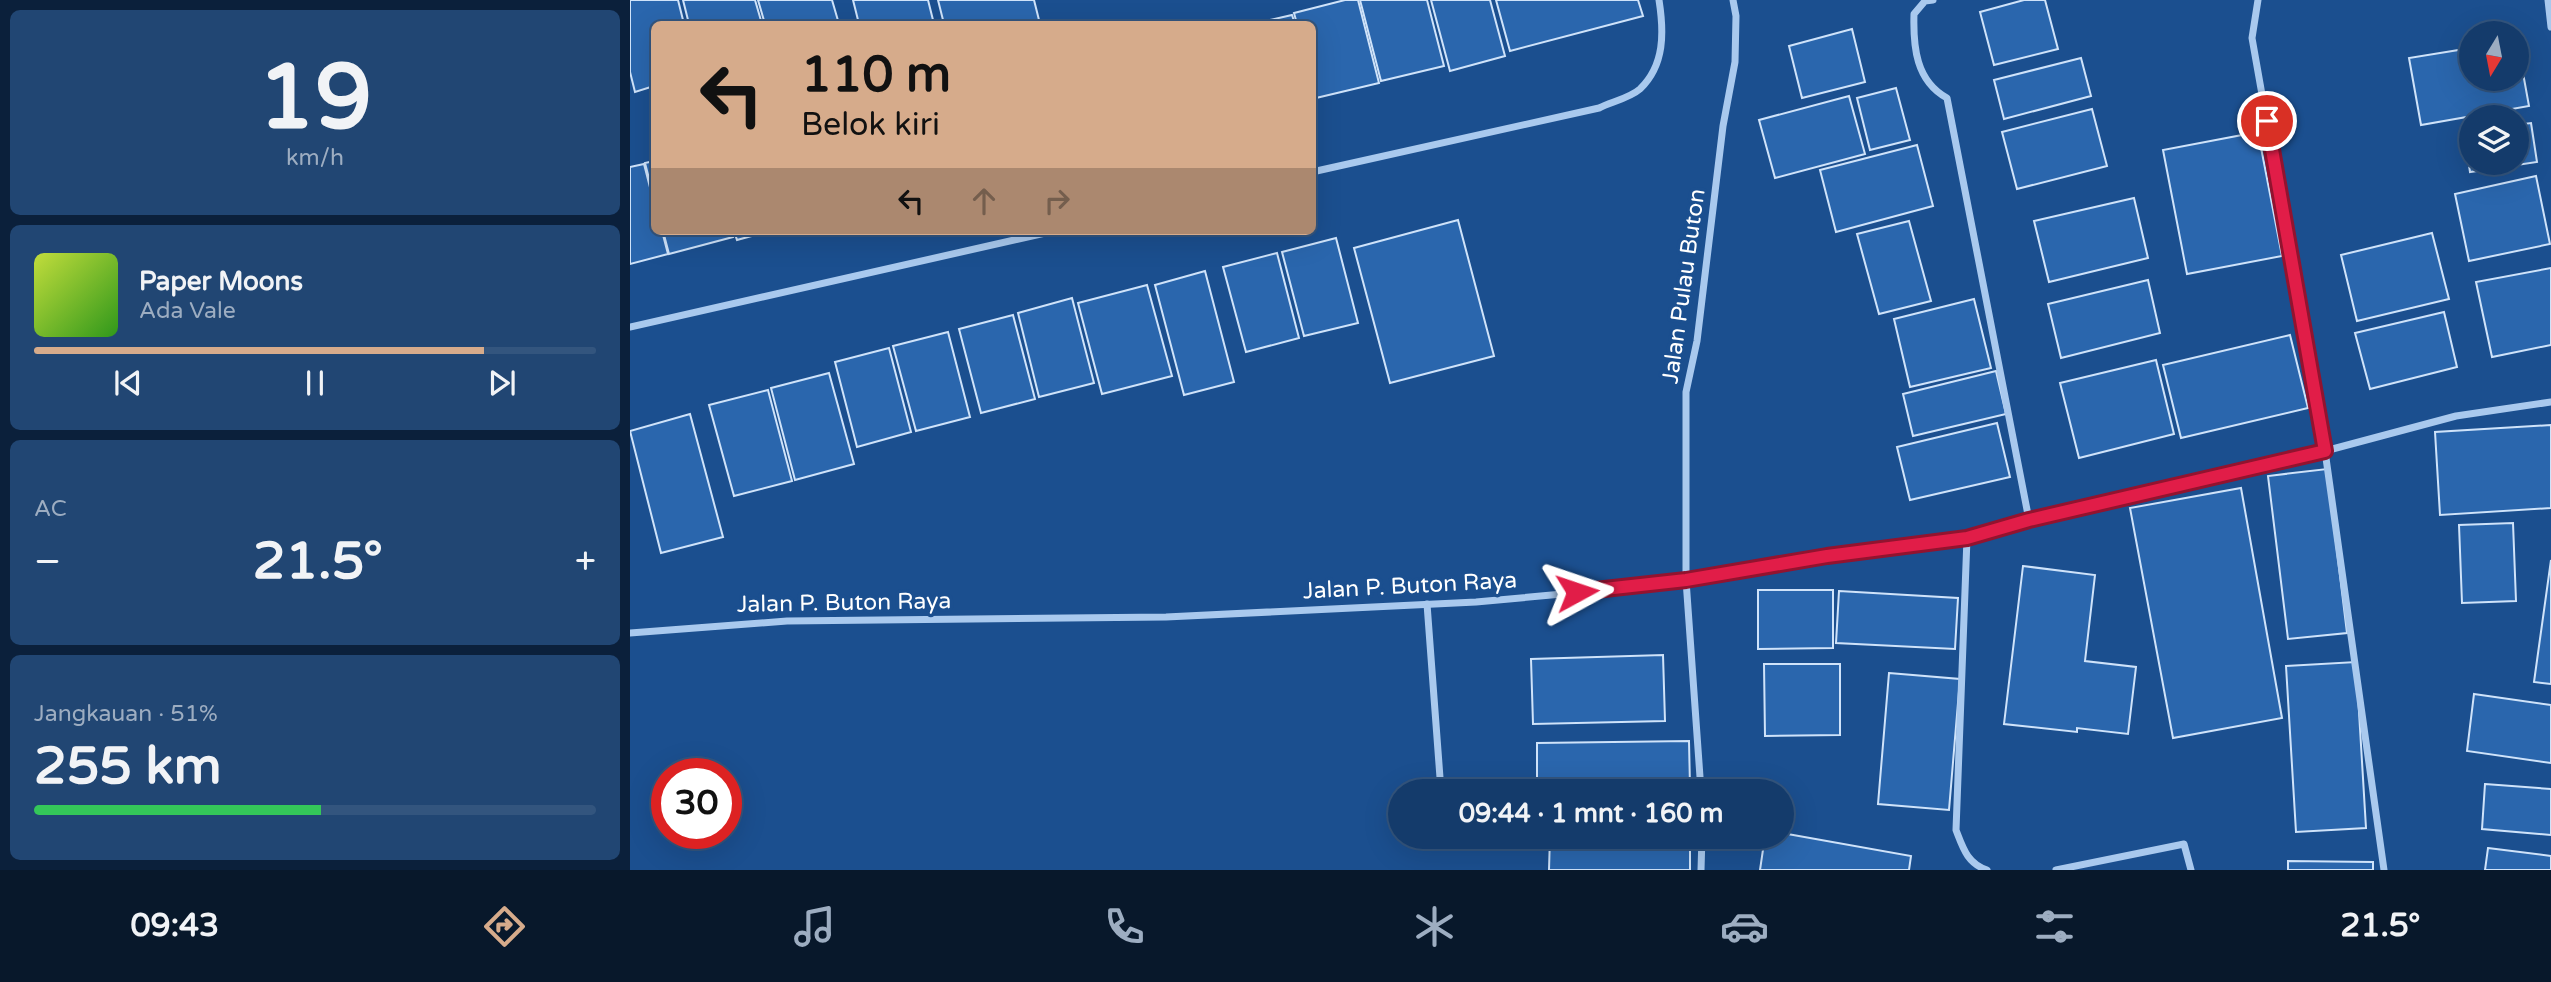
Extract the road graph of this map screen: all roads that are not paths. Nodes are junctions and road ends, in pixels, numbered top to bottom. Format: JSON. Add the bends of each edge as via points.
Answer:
{"nodes":[{"id":1,"x":1659,"y":0,"type":"edge"},
{"id":2,"x":1733,"y":0,"type":"edge"},
{"id":3,"x":1933,"y":0,"type":"edge"},
{"id":4,"x":2258,"y":0,"type":"edge"},
{"id":5,"x":2548,"y":0,"type":"edge"},
{"id":6,"x":2551,"y":27,"type":"edge"},
{"id":7,"x":1316,"y":172,"type":"edge"},
{"id":8,"x":1036,"y":235,"type":"edge"},
{"id":9,"x":630,"y":327,"type":"edge"},
{"id":10,"x":2551,"y":402,"type":"edge"},
{"id":11,"x":2325,"y":451,"type":"junction"},
{"id":12,"x":2029,"y":520,"type":"junction"},
{"id":13,"x":1967,"y":538,"type":"junction"},
{"id":14,"x":1686,"y":580,"type":"junction"},
{"id":15,"x":1427,"y":604,"type":"junction"},
{"id":16,"x":630,"y":634,"type":"edge"},
{"id":17,"x":1440,"y":779,"type":"edge"},
{"id":18,"x":1700,"y":779,"type":"edge"},
{"id":19,"x":1702,"y":849,"type":"edge"},
{"id":20,"x":1701,"y":870,"type":"edge"},
{"id":21,"x":1987,"y":870,"type":"edge"},
{"id":22,"x":2056,"y":870,"type":"edge"},
{"id":23,"x":2191,"y":870,"type":"edge"},
{"id":24,"x":2384,"y":870,"type":"edge"}],
"edges":[{"from":1,"to":7,"type":"street","via":[[1660,62],[1639,90],[1599,108]]},
{"from":2,"to":14,"type":"street","name":"Jalan Pulau Buton","via":[[1732,81],[1686,392]]},
{"from":3,"to":12,"type":"street","via":[[1925,1],[1914,14],[1921,73],[1930,88],[1947,97]]},
{"from":4,"to":11,"type":"street","via":[[2252,38]]},
{"from":5,"to":6,"type":"street"},
{"from":8,"to":9,"type":"street"},
{"from":10,"to":11,"type":"street","name":"Jalan P. Buton Raya","via":[[2456,416]]},
{"from":11,"to":12,"type":"street","name":"Jalan P. Buton Raya"},
{"from":11,"to":24,"type":"street"},
{"from":12,"to":13,"type":"street","name":"Jalan P. Buton Raya"},
{"from":13,"to":14,"type":"street","name":"Jalan P. Buton Raya"},
{"from":13,"to":21,"type":"street","via":[[1956,830],[1965,855]]},
{"from":14,"to":15,"type":"street","name":"Jalan P. Buton Raya"},
{"from":14,"to":18,"type":"street","name":"Jalan Pulau Buton"},
{"from":15,"to":16,"type":"street","name":"Jalan P. Buton Raya","via":[[1166,617],[787,621]]},
{"from":15,"to":17,"type":"street"},
{"from":19,"to":20,"type":"street"},
{"from":22,"to":23,"type":"street","via":[[2184,844]]}]}
